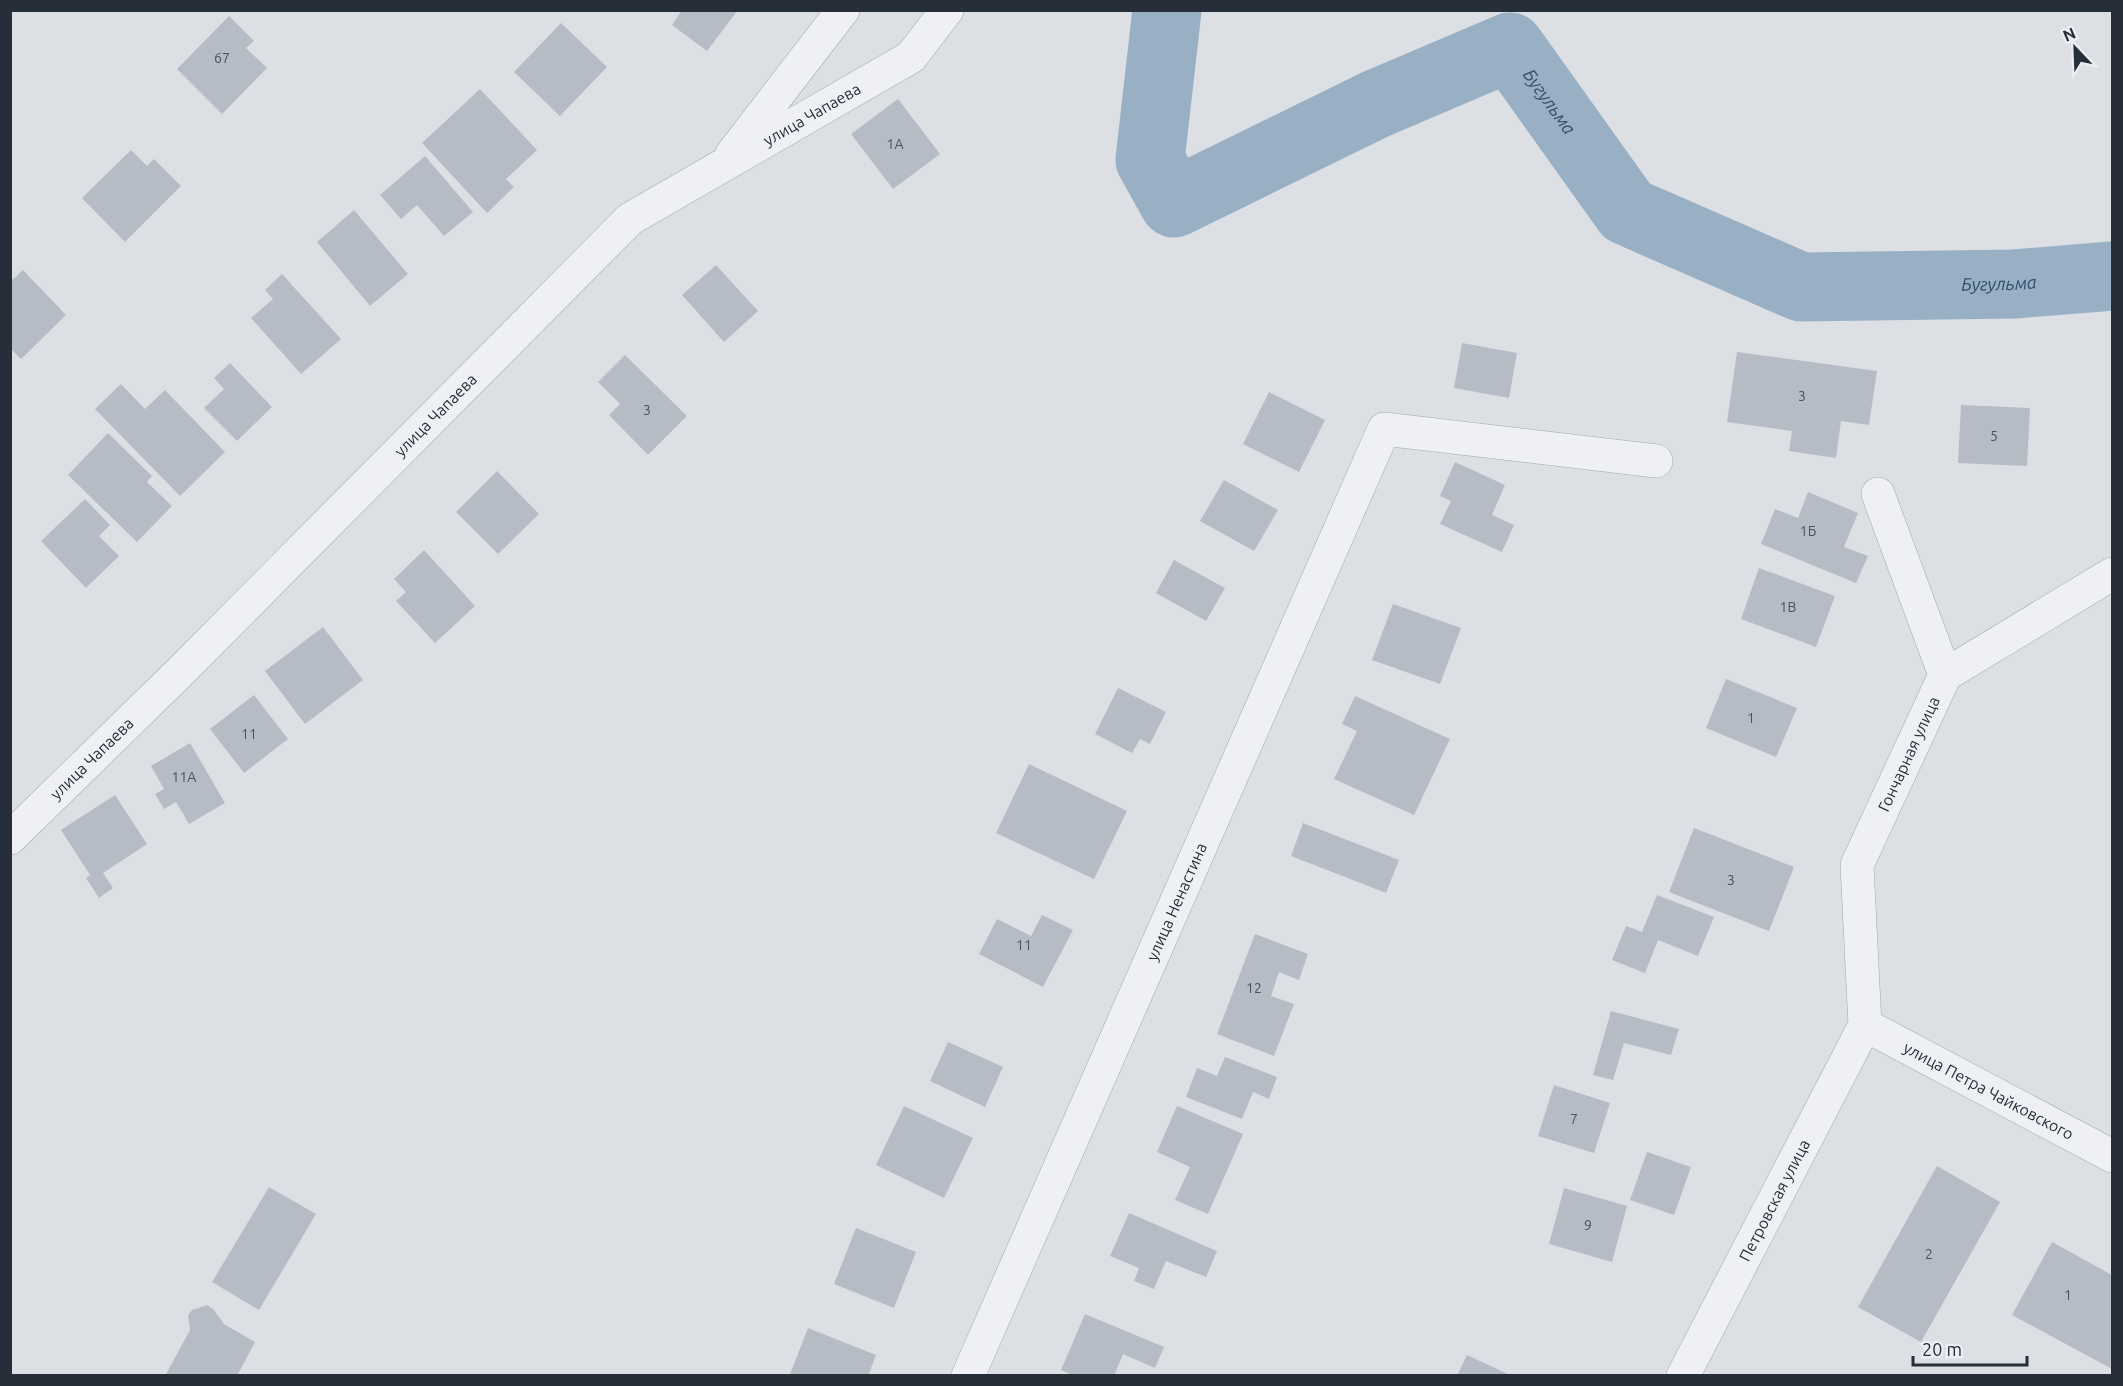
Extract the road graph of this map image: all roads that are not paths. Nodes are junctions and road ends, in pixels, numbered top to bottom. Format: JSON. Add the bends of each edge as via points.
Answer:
{"nodes":[{"id":1,"x":843,"y":10,"type":"edge"},
{"id":2,"x":947,"y":10,"type":"edge"},
{"id":3,"x":722,"y":167,"type":"junction"},
{"id":4,"x":1656,"y":461,"type":"dead end"},
{"id":5,"x":1878,"y":494,"type":"dead end"},
{"id":6,"x":2112,"y":574,"type":"edge"},
{"id":7,"x":1945,"y":675,"type":"junction"},
{"id":8,"x":10,"y":838,"type":"edge"},
{"id":9,"x":1864,"y":1025,"type":"junction"},
{"id":10,"x":2112,"y":1156,"type":"edge"},
{"id":11,"x":968,"y":1376,"type":"edge"},
{"id":12,"x":1683,"y":1376,"type":"edge"}],
"edges":[{"from":1,"to":3,"type":"street"},
{"from":2,"to":3,"type":"street","name":"улица Чапаева","via":[[911,57]]},
{"from":3,"to":8,"type":"street","name":"улица Чапаева","via":[[630,219]]},
{"from":4,"to":11,"type":"street","name":"улица Ненастина","via":[[1384,429]]},
{"from":5,"to":7,"type":"street"},
{"from":6,"to":7,"type":"street","name":"Гончарная улица"},
{"from":7,"to":9,"type":"street","name":"Гончарная улица","via":[[1857,865]]},
{"from":9,"to":10,"type":"street","name":"улица Петра Чайковского"},
{"from":9,"to":12,"type":"street","name":"Петровская улица"}]}
